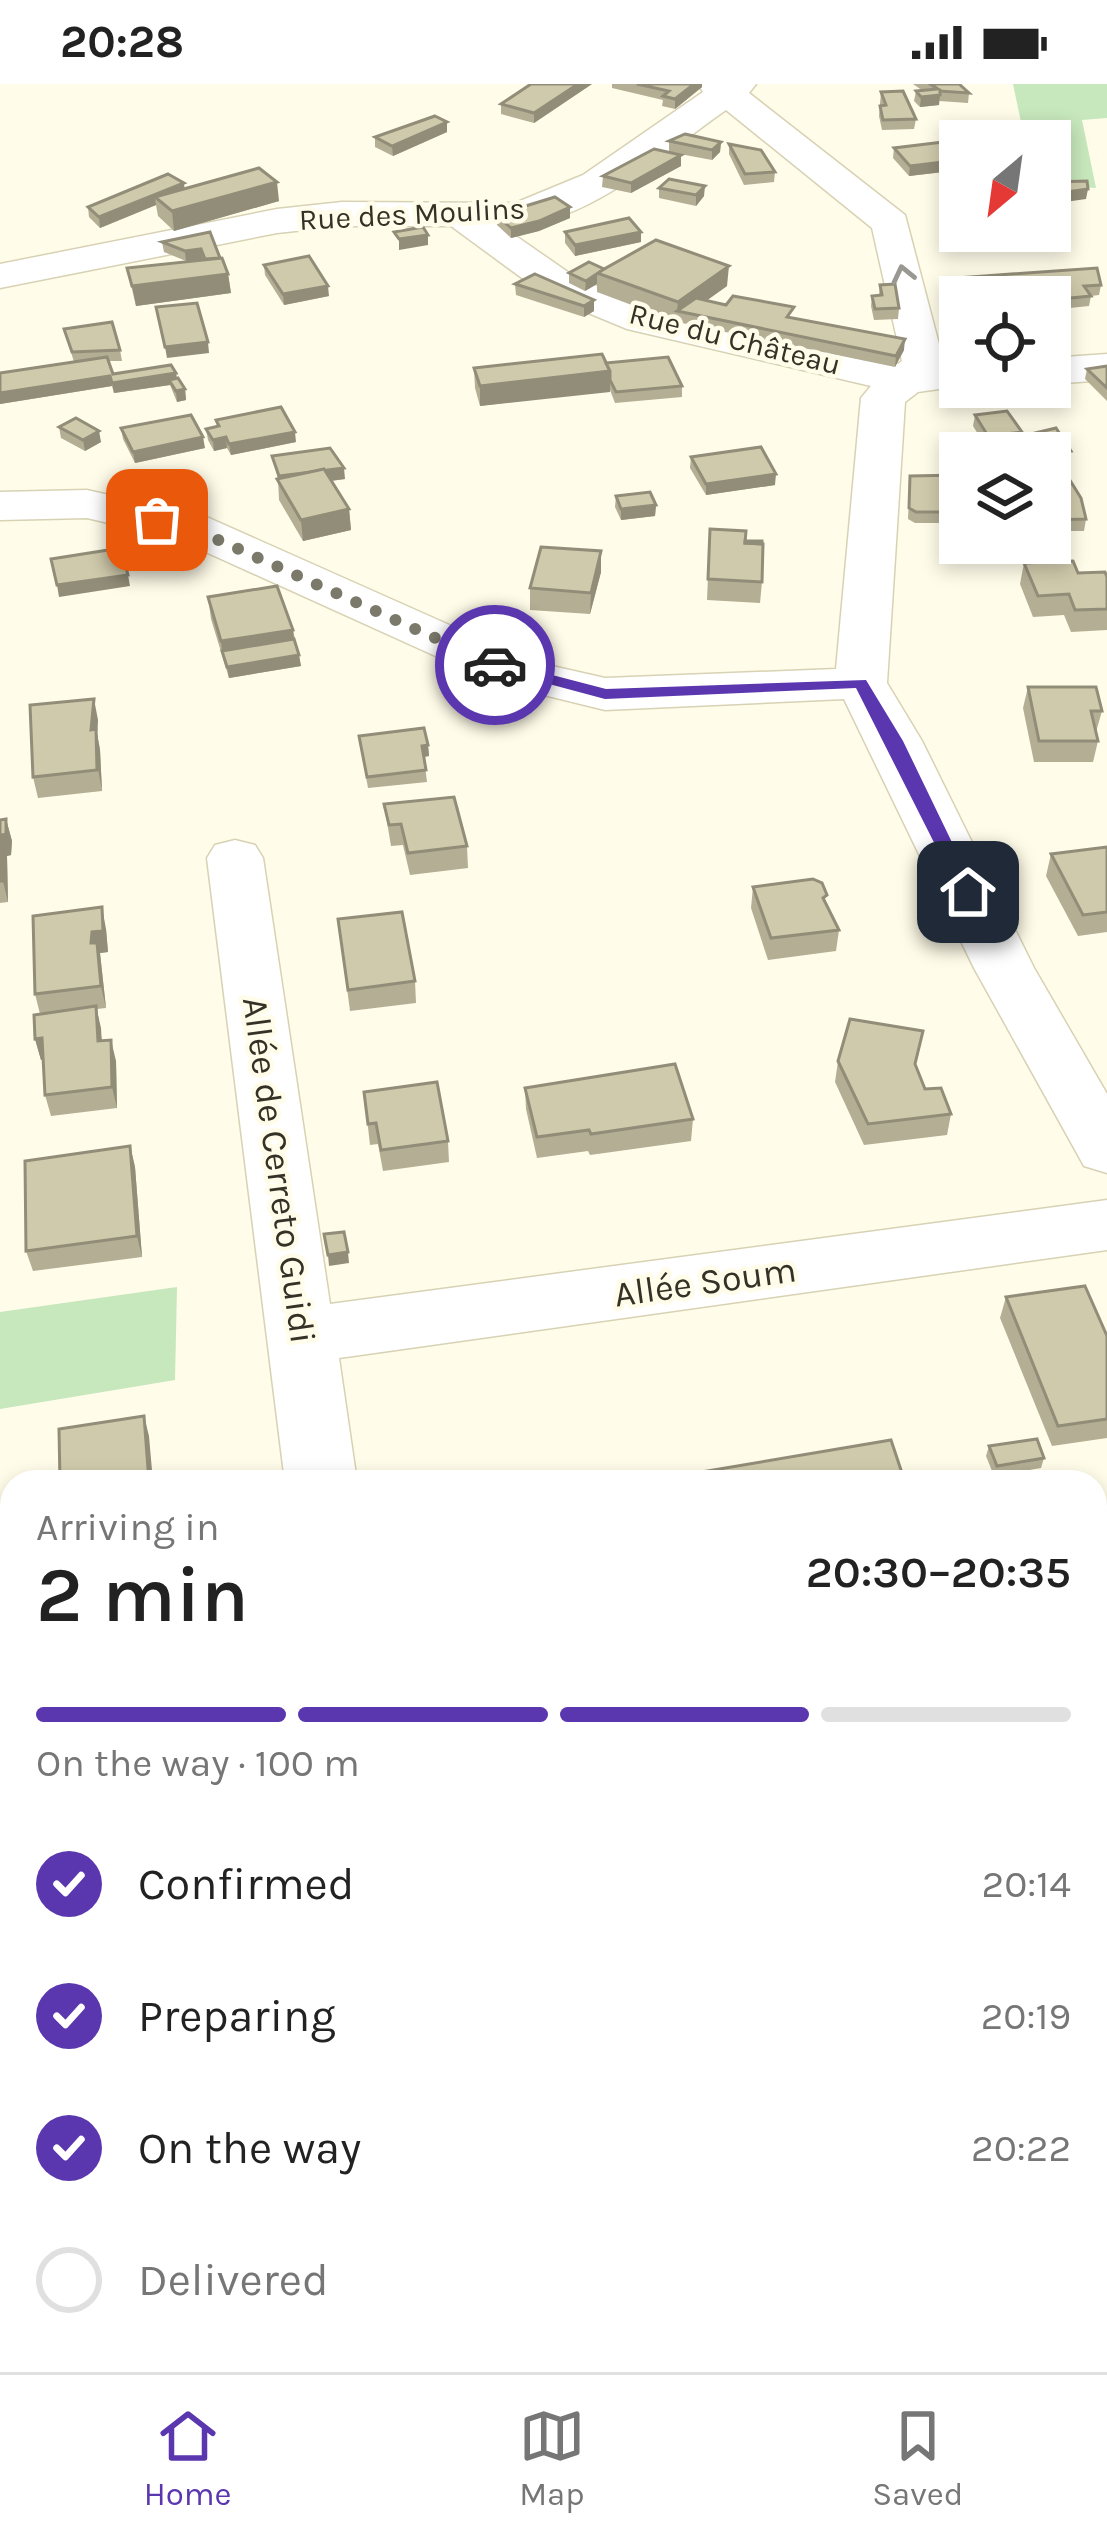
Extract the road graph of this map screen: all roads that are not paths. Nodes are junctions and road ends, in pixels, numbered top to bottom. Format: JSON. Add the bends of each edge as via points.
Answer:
{"nodes":[{"id":1,"x":726,"y":87,"type":"edge"},
{"id":2,"x":463,"y":217,"type":"junction"},
{"id":3,"x":0,"y":276,"type":"edge"},
{"id":4,"x":1107,"y":367,"type":"edge"},
{"id":5,"x":1071,"y":370,"type":"edge"},
{"id":6,"x":939,"y":378,"type":"edge"},
{"id":7,"x":906,"y":379,"type":"junction"},
{"id":8,"x":0,"y":506,"type":"edge"},
{"id":9,"x":861,"y":683,"type":"junction"},
{"id":10,"x":235,"y":858,"type":"dead end"},
{"id":11,"x":1107,"y":1149,"type":"edge"},
{"id":12,"x":1107,"y":1225,"type":"edge"},
{"id":13,"x":304,"y":1335,"type":"junction"},
{"id":14,"x":320,"y":1470,"type":"edge"}],
"edges":[{"from":1,"to":2,"type":"street","name":"Rue des Moulins","via":[[598,183],[517,215]]},
{"from":7,"to":1,"type":"street","one_way":true,"via":[[924,365],[891,223]]},
{"from":2,"to":3,"type":"street","name":"Rue des Moulins","via":[[401,212],[277,221]]},
{"from":2,"to":7,"type":"street","name":"Rue du Château","via":[[560,286],[642,320]]},
{"from":4,"to":5,"type":"street"},
{"from":6,"to":7,"type":"street","name":"Rue du Château"},
{"from":7,"to":9,"type":"street","via":[[883,398]]},
{"from":8,"to":9,"type":"street","via":[[87,504],[192,528],[513,673],[605,694]]},
{"from":9,"to":11,"type":"street","via":[[1004,968]]},
{"from":10,"to":13,"type":"street","name":"Allée de Cerreto Guidi"},
{"from":12,"to":13,"type":"street","name":"Allée Soum"},
{"from":13,"to":14,"type":"street","name":"Allée de Cerreto Guidi"}]}
